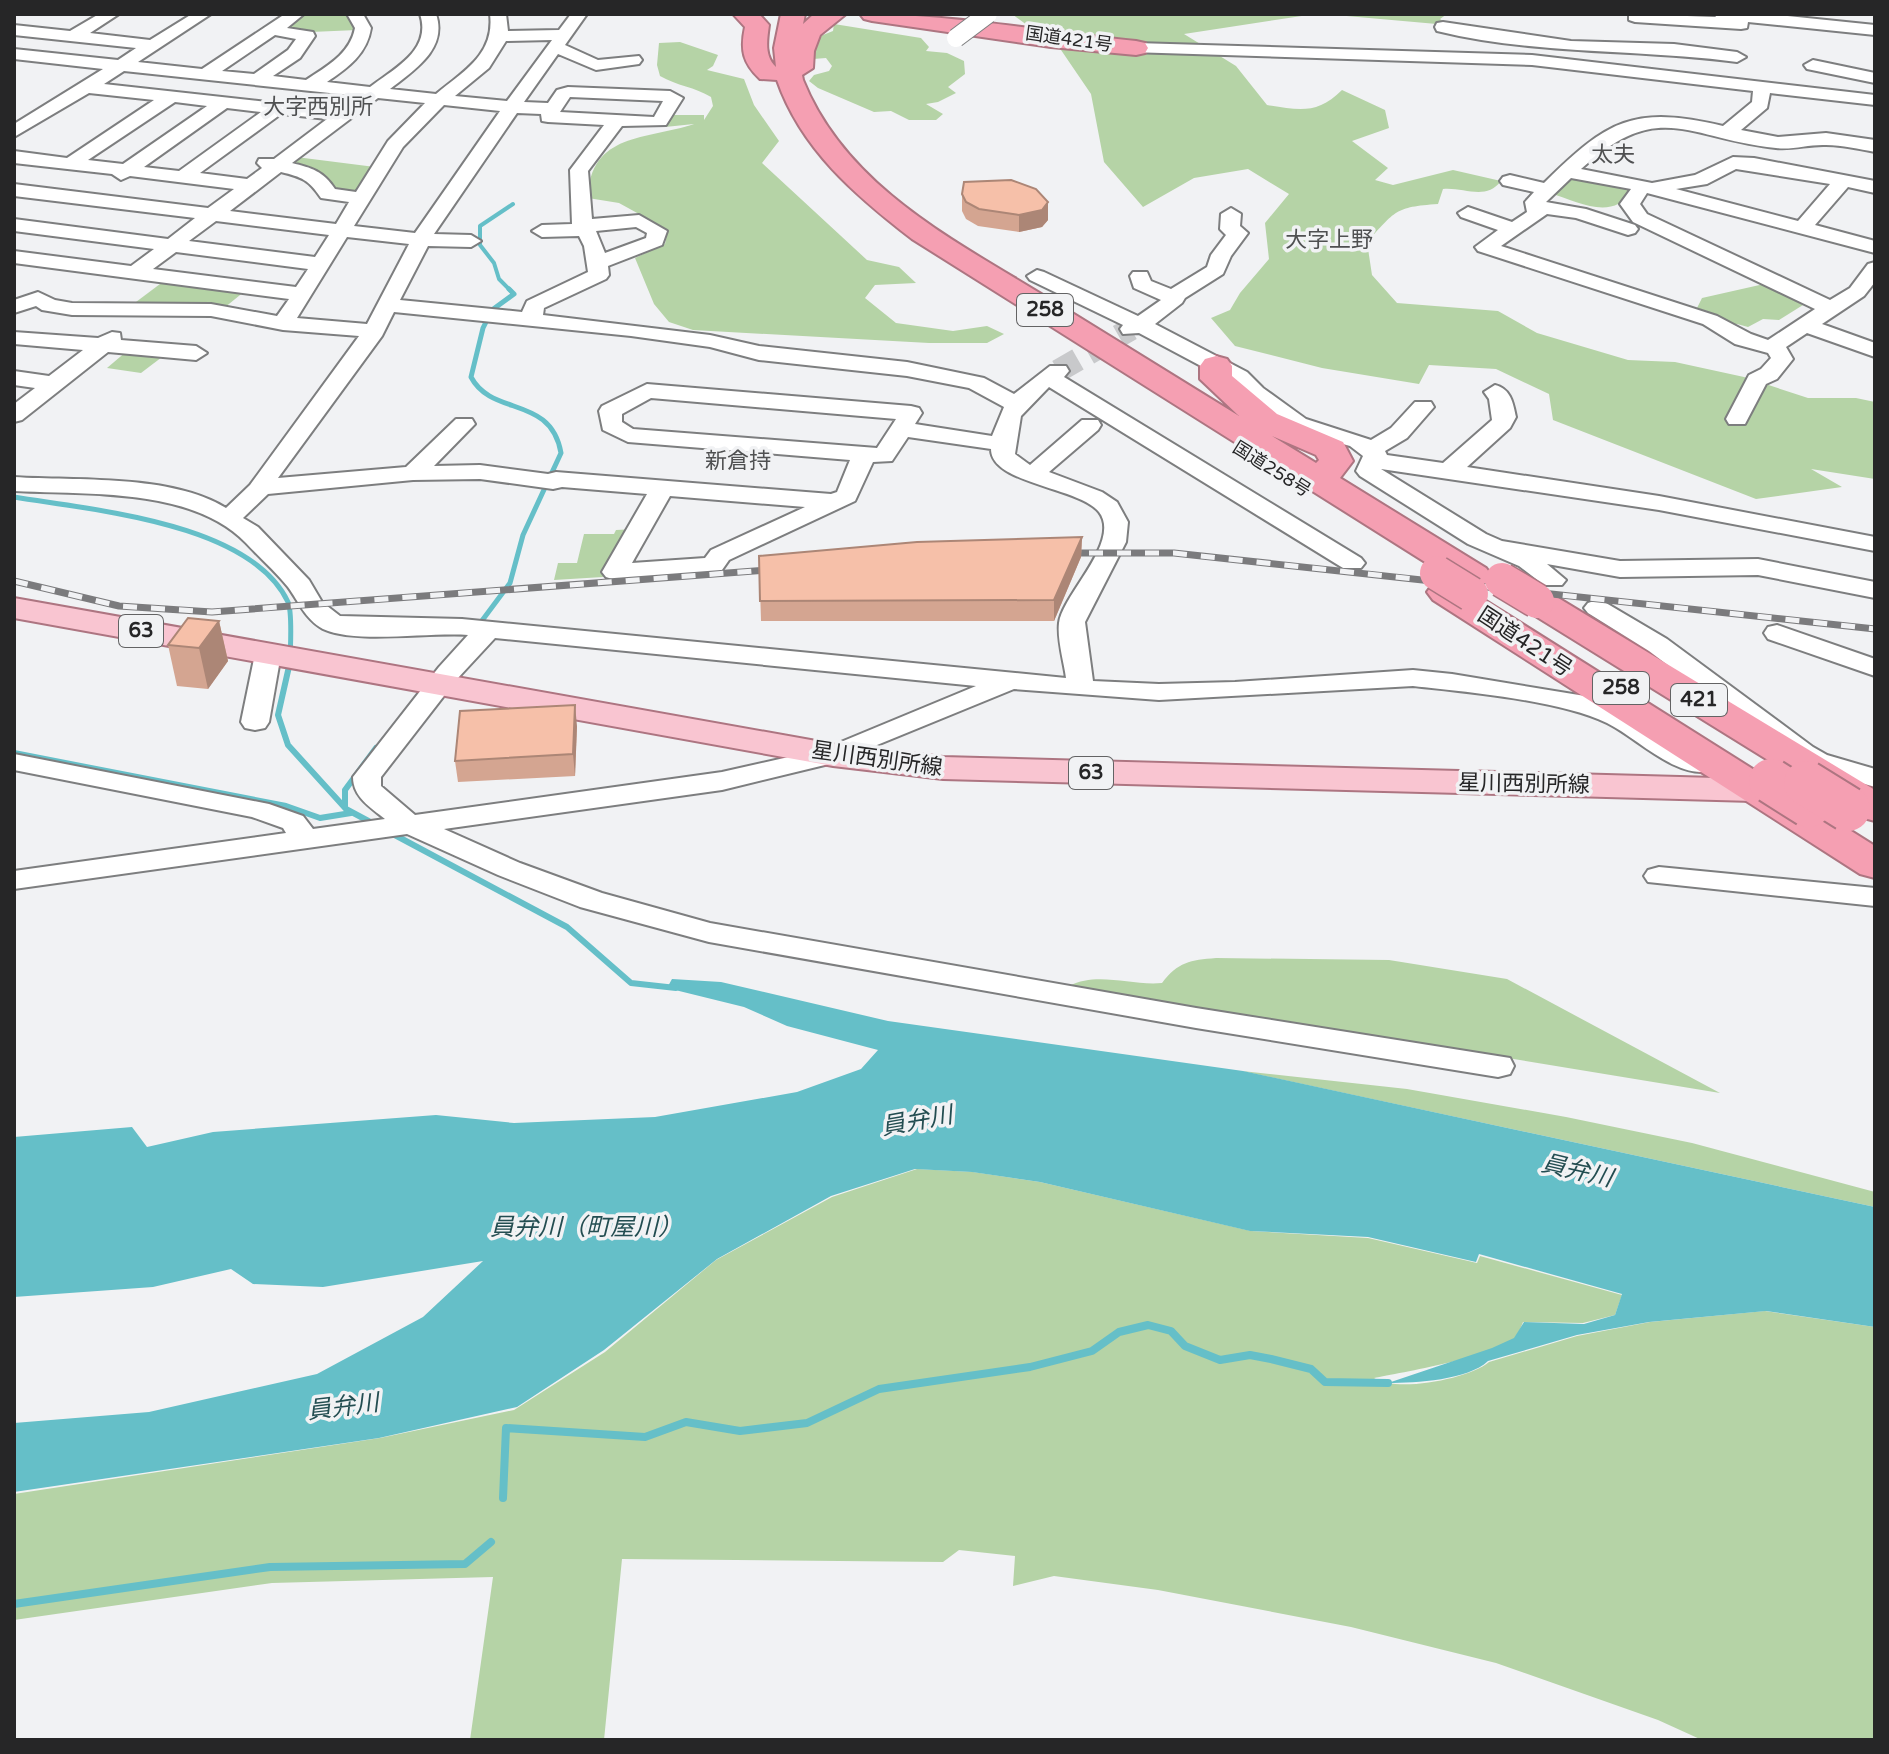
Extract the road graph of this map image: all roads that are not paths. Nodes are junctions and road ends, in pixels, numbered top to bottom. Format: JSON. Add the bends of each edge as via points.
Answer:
{"nodes":[{"id":1,"x":53,"y":14,"type":"edge"},
{"id":2,"x":111,"y":14,"type":"edge"},
{"id":3,"x":203,"y":14,"type":"edge"},
{"id":4,"x":296,"y":14,"type":"edge"},
{"id":5,"x":428,"y":14,"type":"edge"},
{"id":6,"x":498,"y":14,"type":"edge"},
{"id":7,"x":579,"y":14,"type":"edge"},
{"id":8,"x":793,"y":14,"type":"edge"},
{"id":9,"x":834,"y":14,"type":"edge"},
{"id":10,"x":872,"y":14,"type":"edge"},
{"id":11,"x":907,"y":14,"type":"edge"},
{"id":12,"x":930,"y":14,"type":"edge"},
{"id":13,"x":949,"y":14,"type":"edge"},
{"id":14,"x":988,"y":14,"type":"edge"},
{"id":15,"x":1722,"y":14,"type":"edge"},
{"id":16,"x":1837,"y":14,"type":"edge"},
{"id":17,"x":362,"y":15,"type":"edge"},
{"id":18,"x":550,"y":17,"type":"dead end"},
{"id":19,"x":759,"y":17,"type":"edge"},
{"id":20,"x":1635,"y":17,"type":"dead end"},
{"id":21,"x":1517,"y":18,"type":"dead end"},
{"id":22,"x":1758,"y":22,"type":"junction"},
{"id":23,"x":1443,"y":27,"type":"dead end"},
{"id":24,"x":1869,"y":29,"type":"edge"},
{"id":25,"x":19,"y":30,"type":"edge"},
{"id":26,"x":272,"y":30,"type":"junction"},
{"id":27,"x":73,"y":36,"type":"junction"},
{"id":28,"x":500,"y":36,"type":"junction"},
{"id":29,"x":1064,"y":36,"type":"junction"},
{"id":30,"x":1504,"y":36,"type":"junction"},
{"id":31,"x":560,"y":38,"type":"junction"},
{"id":32,"x":956,"y":38,"type":"dead end"},
{"id":33,"x":154,"y":45,"type":"junction"},
{"id":34,"x":1136,"y":48,"type":"junction"},
{"id":35,"x":1250,"y":52,"type":"junction"},
{"id":36,"x":14,"y":54,"type":"edge"},
{"id":37,"x":39,"y":57,"type":"junction"},
{"id":38,"x":1737,"y":57,"type":"junction"},
{"id":39,"x":633,"y":60,"type":"dead end"},
{"id":40,"x":1813,"y":65,"type":"dead end"},
{"id":41,"x":121,"y":66,"type":"junction"},
{"id":42,"x":14,"y":71,"type":"edge"},
{"id":43,"x":1854,"y":74,"type":"junction"},
{"id":44,"x":204,"y":75,"type":"junction"},
{"id":45,"x":1875,"y":78,"type":"edge"},
{"id":46,"x":257,"y":80,"type":"junction"},
{"id":47,"x":780,"y":80,"type":"junction"},
{"id":48,"x":1757,"y":85,"type":"junction"},
{"id":49,"x":309,"y":86,"type":"junction"},
{"id":50,"x":87,"y":87,"type":"junction"},
{"id":51,"x":374,"y":93,"type":"junction"},
{"id":52,"x":172,"y":96,"type":"junction"},
{"id":53,"x":1850,"y":97,"type":"junction"},
{"id":54,"x":439,"y":100,"type":"junction"},
{"id":55,"x":1875,"y":100,"type":"edge"},
{"id":56,"x":224,"y":102,"type":"junction"},
{"id":57,"x":512,"y":107,"type":"junction"},
{"id":58,"x":278,"y":108,"type":"junction"},
{"id":59,"x":553,"y":109,"type":"junction"},
{"id":60,"x":344,"y":116,"type":"junction"},
{"id":61,"x":616,"y":121,"type":"junction"},
{"id":62,"x":15,"y":131,"type":"edge"},
{"id":63,"x":1727,"y":132,"type":"junction"},
{"id":64,"x":1875,"y":146,"type":"edge"},
{"id":65,"x":14,"y":157,"type":"edge"},
{"id":66,"x":71,"y":163,"type":"junction"},
{"id":67,"x":279,"y":165,"type":"junction"},
{"id":68,"x":126,"y":170,"type":"junction"},
{"id":69,"x":1568,"y":172,"type":"junction"},
{"id":70,"x":182,"y":177,"type":"junction"},
{"id":71,"x":1510,"y":181,"type":"dead end"},
{"id":72,"x":1843,"y":181,"type":"junction"},
{"id":73,"x":252,"y":185,"type":"junction"},
{"id":74,"x":1875,"y":187,"type":"edge"},
{"id":75,"x":1648,"y":188,"type":"junction"},
{"id":76,"x":14,"y":190,"type":"edge"},
{"id":77,"x":1549,"y":190,"type":"junction"},
{"id":78,"x":44,"y":194,"type":"junction"},
{"id":79,"x":361,"y":198,"type":"junction"},
{"id":80,"x":85,"y":199,"type":"junction"},
{"id":81,"x":1535,"y":206,"type":"junction"},
{"id":82,"x":1468,"y":213,"type":"dead end"},
{"id":83,"x":14,"y":214,"type":"edge"},
{"id":84,"x":213,"y":214,"type":"junction"},
{"id":85,"x":1231,"y":214,"type":"dead end"},
{"id":86,"x":14,"y":225,"type":"edge"},
{"id":87,"x":585,"y":228,"type":"junction"},
{"id":88,"x":1802,"y":228,"type":"junction"},
{"id":89,"x":1514,"y":229,"type":"junction"},
{"id":90,"x":1628,"y":229,"type":"dead end"},
{"id":91,"x":341,"y":230,"type":"junction"},
{"id":92,"x":542,"y":231,"type":"dead end"},
{"id":93,"x":421,"y":240,"type":"junction"},
{"id":94,"x":471,"y":241,"type":"dead end"},
{"id":95,"x":172,"y":245,"type":"junction"},
{"id":96,"x":1875,"y":247,"type":"edge"},
{"id":97,"x":14,"y":257,"type":"edge"},
{"id":98,"x":598,"y":263,"type":"junction"},
{"id":99,"x":320,"y":264,"type":"junction"},
{"id":100,"x":1875,"y":268,"type":"edge"},
{"id":101,"x":136,"y":272,"type":"junction"},
{"id":102,"x":1037,"y":276,"type":"dead end"},
{"id":103,"x":1140,"y":276,"type":"dead end"},
{"id":104,"x":302,"y":294,"type":"junction"},
{"id":105,"x":1866,"y":294,"type":"edge"},
{"id":106,"x":1172,"y":297,"type":"junction"},
{"id":107,"x":387,"y":305,"type":"junction"},
{"id":108,"x":14,"y":307,"type":"edge"},
{"id":109,"x":1829,"y":308,"type":"junction"},
{"id":110,"x":148,"y":309,"type":"junction"},
{"id":111,"x":531,"y":319,"type":"junction"},
{"id":112,"x":283,"y":324,"type":"junction"},
{"id":113,"x":1804,"y":325,"type":"junction"},
{"id":114,"x":1136,"y":327,"type":"junction"},
{"id":115,"x":374,"y":331,"type":"junction"},
{"id":116,"x":14,"y":338,"type":"edge"},
{"id":117,"x":103,"y":345,"type":"junction"},
{"id":118,"x":1771,"y":347,"type":"junction"},
{"id":119,"x":1875,"y":350,"type":"edge"},
{"id":120,"x":196,"y":353,"type":"dead end"},
{"id":121,"x":811,"y":358,"type":"junction"},
{"id":122,"x":1216,"y":366,"type":"junction"},
{"id":123,"x":14,"y":378,"type":"edge"},
{"id":124,"x":57,"y":384,"type":"junction"},
{"id":125,"x":1495,"y":392,"type":"dead end"},
{"id":126,"x":782,"y":402,"type":"junction"},
{"id":127,"x":1015,"y":404,"type":"junction"},
{"id":128,"x":1423,"y":407,"type":"dead end"},
{"id":129,"x":14,"y":415,"type":"edge"},
{"id":130,"x":1737,"y":419,"type":"dead end"},
{"id":131,"x":464,"y":424,"type":"dead end"},
{"id":132,"x":1090,"y":425,"type":"dead end"},
{"id":133,"x":901,"y":429,"type":"junction"},
{"id":134,"x":1002,"y":444,"type":"junction"},
{"id":135,"x":864,"y":455,"type":"junction"},
{"id":136,"x":1373,"y":455,"type":"junction"},
{"id":137,"x":1447,"y":472,"type":"junction"},
{"id":138,"x":413,"y":473,"type":"junction"},
{"id":139,"x":1033,"y":474,"type":"junction"},
{"id":140,"x":1321,"y":480,"type":"junction"},
{"id":141,"x":14,"y":484,"type":"edge"},
{"id":142,"x":263,"y":487,"type":"junction"},
{"id":143,"x":663,"y":487,"type":"junction"},
{"id":144,"x":838,"y":502,"type":"junction"},
{"id":145,"x":228,"y":517,"type":"junction"},
{"id":146,"x":1387,"y":532,"type":"junction"},
{"id":147,"x":1875,"y":544,"type":"edge"},
{"id":148,"x":1352,"y":563,"type":"dead end"},
{"id":149,"x":1484,"y":581,"type":"junction"},
{"id":150,"x":1875,"y":590,"type":"edge"},
{"id":151,"x":14,"y":608,"type":"edge"},
{"id":152,"x":1597,"y":608,"type":"dead end"},
{"id":153,"x":480,"y":629,"type":"junction"},
{"id":154,"x":1777,"y":633,"type":"dead end"},
{"id":155,"x":268,"y":654,"type":"junction"},
{"id":156,"x":1875,"y":668,"type":"edge"},
{"id":157,"x":433,"y":682,"type":"junction"},
{"id":158,"x":1007,"y":683,"type":"junction"},
{"id":159,"x":1081,"y":688,"type":"junction"},
{"id":160,"x":255,"y":722,"type":"dead end"},
{"id":161,"x":833,"y":755,"type":"junction"},
{"id":162,"x":14,"y":762,"type":"edge"},
{"id":163,"x":1835,"y":798,"type":"edge"},
{"id":164,"x":407,"y":823,"type":"junction"},
{"id":165,"x":304,"y":838,"type":"junction"},
{"id":166,"x":1875,"y":847,"type":"edge"},
{"id":167,"x":1875,"y":865,"type":"edge"},
{"id":168,"x":1659,"y":876,"type":"dead end"},
{"id":169,"x":14,"y":880,"type":"edge"},
{"id":170,"x":1875,"y":897,"type":"edge"},
{"id":171,"x":1498,"y":1066,"type":"dead end"}],
"edges":[{"from":1,"to":25,"type":"street"},
{"from":2,"to":27,"type":"street"},
{"from":3,"to":33,"type":"street"},
{"from":4,"to":26,"type":"street"},
{"from":5,"to":51,"type":"street","via":[[432,31],[424,51]]},
{"from":6,"to":28,"type":"street"},
{"from":7,"to":31,"type":"street"},
{"from":8,"to":47,"type":"highway","name":"国道258号","number":"258"},
{"from":9,"to":47,"type":"highway","via":[[817,21],[808,35],[799,55],[800,73]]},
{"from":10,"to":34,"type":"highway"},
{"from":11,"to":34,"type":"highway","name":"国道421号"},
{"from":12,"to":29,"type":"highway","name":"国道421号"},
{"from":13,"to":29,"type":"highway"},
{"from":14,"to":32,"type":"street","bridge":true},
{"from":15,"to":22,"type":"street"},
{"from":16,"to":24,"type":"street"},
{"from":17,"to":49,"type":"street","via":[[358,46]]},
{"from":18,"to":31,"type":"street","via":[[547,21]]},
{"from":19,"to":47,"type":"highway","name":"国道258号","number":"258","via":[[766,51]]},
{"from":20,"to":22,"type":"street"},
{"from":21,"to":30,"type":"street"},
{"from":22,"to":24,"type":"street"},
{"from":22,"to":38,"type":"street","via":[[1737,31]]},
{"from":23,"to":30,"type":"street"},
{"from":25,"to":27,"type":"street"},
{"from":26,"to":44,"type":"street"},
{"from":26,"to":46,"type":"street","via":[[307,36],[299,50]]},
{"from":27,"to":33,"type":"street"},
{"from":28,"to":31,"type":"street"},
{"from":28,"to":54,"type":"street","via":[[482,65]]},
{"from":29,"to":35,"type":"street"},
{"from":30,"to":38,"type":"street","via":[[1584,47],[1672,46]]},
{"from":31,"to":39,"type":"street","via":[[567,50],[596,65]]},
{"from":31,"to":57,"type":"street"},
{"from":33,"to":41,"type":"street"},
{"from":34,"to":35,"type":"street"},
{"from":35,"to":48,"type":"street","via":[[1532,60]]},
{"from":36,"to":37,"type":"street"},
{"from":37,"to":41,"type":"street"},
{"from":37,"to":42,"type":"street"},
{"from":38,"to":48,"type":"street"},
{"from":40,"to":43,"type":"street"},
{"from":41,"to":44,"type":"street"},
{"from":41,"to":50,"type":"street"},
{"from":43,"to":45,"type":"street"},
{"from":43,"to":53,"type":"street","via":[[1846,85]]},
{"from":44,"to":46,"type":"street"},
{"from":46,"to":49,"type":"street"},
{"from":47,"to":140,"type":"highway","name":"国道258号","number":"258","via":[[829,149],[878,200],[911,225]]},
{"from":47,"to":146,"type":"highway","name":"国道258号","number":"258","via":[[794,132],[856,200],[899,234]]},
{"from":48,"to":53,"type":"street"},
{"from":48,"to":63,"type":"street","via":[[1761,104]]},
{"from":49,"to":51,"type":"street"},
{"from":50,"to":52,"type":"street"},
{"from":50,"to":62,"type":"street"},
{"from":51,"to":54,"type":"street"},
{"from":51,"to":60,"type":"street"},
{"from":52,"to":56,"type":"street"},
{"from":52,"to":66,"type":"street"},
{"from":53,"to":55,"type":"street"},
{"from":54,"to":57,"type":"street"},
{"from":54,"to":79,"type":"street","via":[[399,139]]},
{"from":56,"to":58,"type":"street"},
{"from":56,"to":68,"type":"street"},
{"from":57,"to":59,"type":"street"},
{"from":57,"to":93,"type":"street"},
{"from":58,"to":60,"type":"street"},
{"from":58,"to":70,"type":"street"},
{"from":59,"to":61,"type":"street","via":[[548,117]]},
{"from":59,"to":61,"type":"street","via":[[568,92],[674,98],[660,121]]},
{"from":60,"to":67,"type":"street"},
{"from":61,"to":87,"type":"street","via":[[579,170]]},
{"from":63,"to":64,"type":"street","via":[[1778,143],[1826,139]]},
{"from":63,"to":69,"type":"street","via":[[1665,121],[1635,124],[1579,159]]},
{"from":65,"to":66,"type":"street"},
{"from":66,"to":68,"type":"street"},
{"from":67,"to":70,"type":"street","via":[[213,167]]},
{"from":67,"to":73,"type":"street"},
{"from":67,"to":79,"type":"street","via":[[315,176],[328,194]]},
{"from":68,"to":70,"type":"street"},
{"from":68,"to":80,"type":"street"},
{"from":69,"to":75,"type":"street"},
{"from":69,"to":77,"type":"street"},
{"from":70,"to":73,"type":"street"},
{"from":71,"to":77,"type":"street"},
{"from":72,"to":74,"type":"street"},
{"from":72,"to":75,"type":"street","via":[[1763,160],[1733,163],[1700,180]]},
{"from":72,"to":88,"type":"street"},
{"from":73,"to":84,"type":"street"},
{"from":75,"to":88,"type":"street"},
{"from":75,"to":109,"type":"street","via":[[1630,204],[1640,218]]},
{"from":76,"to":78,"type":"street"},
{"from":77,"to":81,"type":"street"},
{"from":78,"to":80,"type":"street"},
{"from":78,"to":83,"type":"street"},
{"from":79,"to":91,"type":"street"},
{"from":80,"to":84,"type":"street"},
{"from":81,"to":89,"type":"street","via":[[1537,214]]},
{"from":81,"to":90,"type":"street"},
{"from":82,"to":89,"type":"street"},
{"from":84,"to":91,"type":"street"},
{"from":84,"to":95,"type":"street"},
{"from":85,"to":106,"type":"street","via":[[1230,229],[1238,233],[1216,270]]},
{"from":86,"to":95,"type":"street"},
{"from":87,"to":92,"type":"street"},
{"from":87,"to":98,"type":"street"},
{"from":87,"to":98,"type":"street","via":[[639,221],[657,231],[655,241]]},
{"from":88,"to":96,"type":"street"},
{"from":89,"to":118,"type":"street","via":[[1485,247],[1710,320],[1743,339]]},
{"from":91,"to":93,"type":"street"},
{"from":91,"to":99,"type":"street"},
{"from":93,"to":94,"type":"street"},
{"from":93,"to":107,"type":"street"},
{"from":95,"to":99,"type":"street"},
{"from":95,"to":101,"type":"street"},
{"from":97,"to":101,"type":"street"},
{"from":98,"to":111,"type":"street","via":[[596,278],[534,305]]},
{"from":99,"to":104,"type":"street"},
{"from":100,"to":105,"type":"street"},
{"from":101,"to":104,"type":"street"},
{"from":102,"to":114,"type":"street"},
{"from":103,"to":106,"type":"street","via":[[1141,284]]},
{"from":104,"to":112,"type":"street"},
{"from":105,"to":109,"type":"street"},
{"from":106,"to":114,"type":"street"},
{"from":107,"to":111,"type":"street"},
{"from":107,"to":115,"type":"street"},
{"from":108,"to":110,"type":"street","via":[[38,298],[49,306],[72,309]]},
{"from":109,"to":113,"type":"street"},
{"from":110,"to":112,"type":"street","via":[[211,310]]},
{"from":110,"to":117,"type":"street"},
{"from":111,"to":121,"type":"street"},
{"from":112,"to":115,"type":"street"},
{"from":113,"to":118,"type":"street"},
{"from":113,"to":119,"type":"street"},
{"from":114,"to":122,"type":"street"},
{"from":115,"to":142,"type":"street"},
{"from":116,"to":117,"type":"street"},
{"from":117,"to":120,"type":"street"},
{"from":117,"to":124,"type":"street"},
{"from":118,"to":130,"type":"street","via":[[1782,359],[1757,380]]},
{"from":121,"to":126,"type":"street"},
{"from":121,"to":127,"type":"street","via":[[976,383]]},
{"from":122,"to":136,"type":"street","via":[[1239,377],[1298,424],[1358,441]]},
{"from":122,"to":140,"type":"highway","via":[[1216,379],[1265,421],[1331,449],[1336,461]]},
{"from":123,"to":124,"type":"street"},
{"from":124,"to":129,"type":"street"},
{"from":125,"to":137,"type":"street","via":[[1505,417],[1502,423]]},
{"from":126,"to":133,"type":"street","via":[[911,413]]},
{"from":126,"to":135,"type":"street","via":[[647,391],[610,411],[611,425],[628,435]]},
{"from":127,"to":134,"type":"street"},
{"from":127,"to":148,"type":"street","via":[[1053,374]]},
{"from":128,"to":136,"type":"street"},
{"from":131,"to":138,"type":"street"},
{"from":132,"to":139,"type":"street"},
{"from":133,"to":134,"type":"street"},
{"from":133,"to":135,"type":"street","via":[[884,456]]},
{"from":134,"to":139,"type":"street","via":[[1008,463]]},
{"from":135,"to":144,"type":"street","via":[[847,496]]},
{"from":136,"to":137,"type":"street"},
{"from":136,"to":149,"type":"street","via":[[1368,471],[1477,539]]},
{"from":137,"to":147,"type":"street","via":[[1659,503]]},
{"from":138,"to":142,"type":"street"},
{"from":138,"to":143,"type":"street","via":[[480,472]]},
{"from":139,"to":159,"type":"street","via":[[1097,499],[1116,524],[1114,542],[1072,622]]},
{"from":140,"to":146,"type":"highway","name":"国道258号","number":"258"},
{"from":141,"to":145,"type":"street","via":[[160,494]]},
{"from":142,"to":145,"type":"street"},
{"from":143,"to":144,"type":"street"},
{"from":143,"to":144,"type":"street","via":[[615,572],[713,565],[720,555]]},
{"from":145,"to":153,"type":"street","via":[[249,532],[300,585],[311,606],[332,623]]},
{"from":146,"to":149,"type":"highway","name":"国道421号","number":"421"},
{"from":146,"to":149,"type":"highway","name":"国道258号","number":"258"},
{"from":149,"to":150,"type":"street","via":[[1620,569],[1758,567]]},
{"from":149,"to":163,"type":"highway","name":"国道421号","number":"421"},
{"from":149,"to":163,"type":"highway","name":"国道258号","number":"258"},
{"from":149,"to":163,"type":"highway","name":"国道421号","number":"421"},
{"from":151,"to":155,"type":"main road","name":"星川西別所線","number":"63"},
{"from":152,"to":163,"type":"street","via":[[1683,662],[1817,761]]},
{"from":153,"to":157,"type":"street","via":[[448,673]]},
{"from":153,"to":158,"type":"street"},
{"from":154,"to":156,"type":"street"},
{"from":155,"to":157,"type":"main road","name":"星川西別所線","number":"63"},
{"from":155,"to":160,"type":"street"},
{"from":157,"to":161,"type":"main road","name":"星川西別所線","number":"63"},
{"from":157,"to":164,"type":"street","via":[[367,777],[367,789]]},
{"from":158,"to":159,"type":"street"},
{"from":158,"to":161,"type":"street"},
{"from":159,"to":163,"type":"street","via":[[1204,691],[1413,678],[1495,688],[1575,702],[1617,717],[1662,747]]},
{"from":161,"to":163,"type":"main road","name":"星川西別所線","number":"63","via":[[972,769]]},
{"from":161,"to":164,"type":"street","via":[[722,781]]},
{"from":162,"to":165,"type":"street","via":[[259,810],[293,822]]},
{"from":163,"to":166,"type":"highway","name":"国道258号","number":"258"},
{"from":163,"to":167,"type":"highway"},
{"from":164,"to":165,"type":"street"},
{"from":164,"to":171,"type":"street","via":[[591,900],[709,932]]},
{"from":165,"to":169,"type":"street"},
{"from":168,"to":170,"type":"street"}]}
